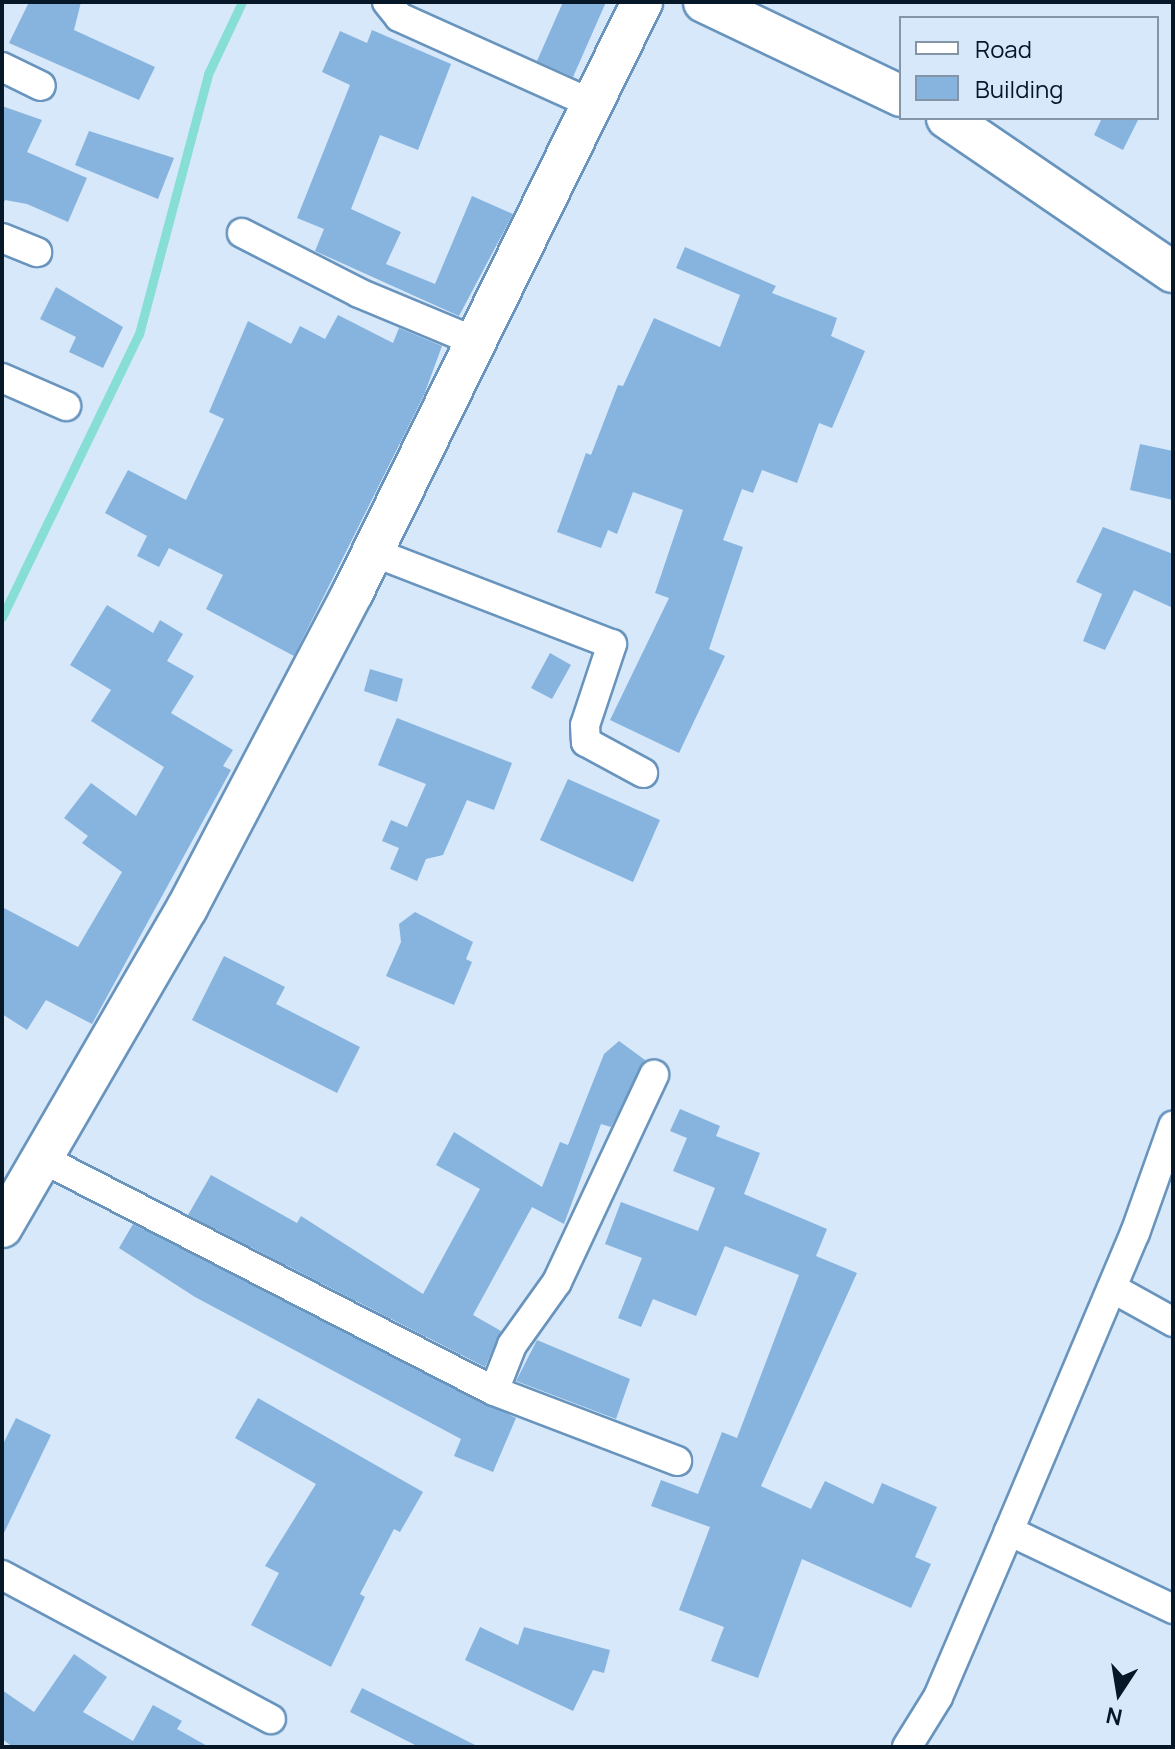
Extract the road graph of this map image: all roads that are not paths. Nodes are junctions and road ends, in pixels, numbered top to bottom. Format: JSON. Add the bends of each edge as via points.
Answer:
{"nodes":[{"id":1,"x":387,"y":2,"type":"edge"},
{"id":2,"x":642,"y":2,"type":"edge"},
{"id":3,"x":704,"y":2,"type":"edge"},
{"id":4,"x":2,"y":67,"type":"edge"},
{"id":5,"x":41,"y":86,"type":"dead end"},
{"id":6,"x":899,"y":95,"type":"edge"},
{"id":7,"x":590,"y":103,"type":"junction"},
{"id":8,"x":950,"y":120,"type":"edge"},
{"id":9,"x":242,"y":233,"type":"dead end"},
{"id":10,"x":2,"y":238,"type":"edge"},
{"id":11,"x":37,"y":252,"type":"dead end"},
{"id":12,"x":1173,"y":272,"type":"edge"},
{"id":13,"x":477,"y":342,"type":"junction"},
{"id":14,"x":2,"y":378,"type":"edge"},
{"id":15,"x":66,"y":406,"type":"dead end"},
{"id":16,"x":373,"y":552,"type":"junction"},
{"id":17,"x":643,"y":773,"type":"dead end"},
{"id":18,"x":654,"y":1075,"type":"dead end"},
{"id":19,"x":1173,"y":1126,"type":"edge"},
{"id":20,"x":41,"y":1158,"type":"junction"},
{"id":21,"x":2,"y":1227,"type":"edge"},
{"id":22,"x":1112,"y":1288,"type":"junction"},
{"id":23,"x":1173,"y":1322,"type":"edge"},
{"id":24,"x":494,"y":1391,"type":"junction"},
{"id":25,"x":677,"y":1461,"type":"dead end"},
{"id":26,"x":1009,"y":1531,"type":"junction"},
{"id":27,"x":2,"y":1575,"type":"edge"},
{"id":28,"x":1173,"y":1609,"type":"edge"},
{"id":29,"x":271,"y":1719,"type":"dead end"},
{"id":30,"x":907,"y":1747,"type":"edge"}],
"edges":[{"from":1,"to":7,"type":"street","via":[[399,17]]},
{"from":2,"to":7,"type":"street"},
{"from":3,"to":6,"type":"street"},
{"from":4,"to":5,"type":"street"},
{"from":7,"to":13,"type":"street"},
{"from":8,"to":12,"type":"street"},
{"from":9,"to":13,"type":"street","via":[[359,293]]},
{"from":10,"to":11,"type":"street"},
{"from":13,"to":16,"type":"street"},
{"from":14,"to":15,"type":"street"},
{"from":16,"to":17,"type":"street","via":[[612,644],[585,725],[586,742]]},
{"from":16,"to":20,"type":"street","via":[[187,908]]},
{"from":18,"to":24,"type":"street","via":[[557,1282],[512,1345]]},
{"from":19,"to":22,"type":"street"},
{"from":20,"to":21,"type":"street"},
{"from":20,"to":24,"type":"street"},
{"from":22,"to":23,"type":"street"},
{"from":22,"to":26,"type":"street"},
{"from":24,"to":25,"type":"street"},
{"from":26,"to":28,"type":"street"},
{"from":26,"to":30,"type":"street","via":[[938,1697]]},
{"from":27,"to":29,"type":"street"}]}
